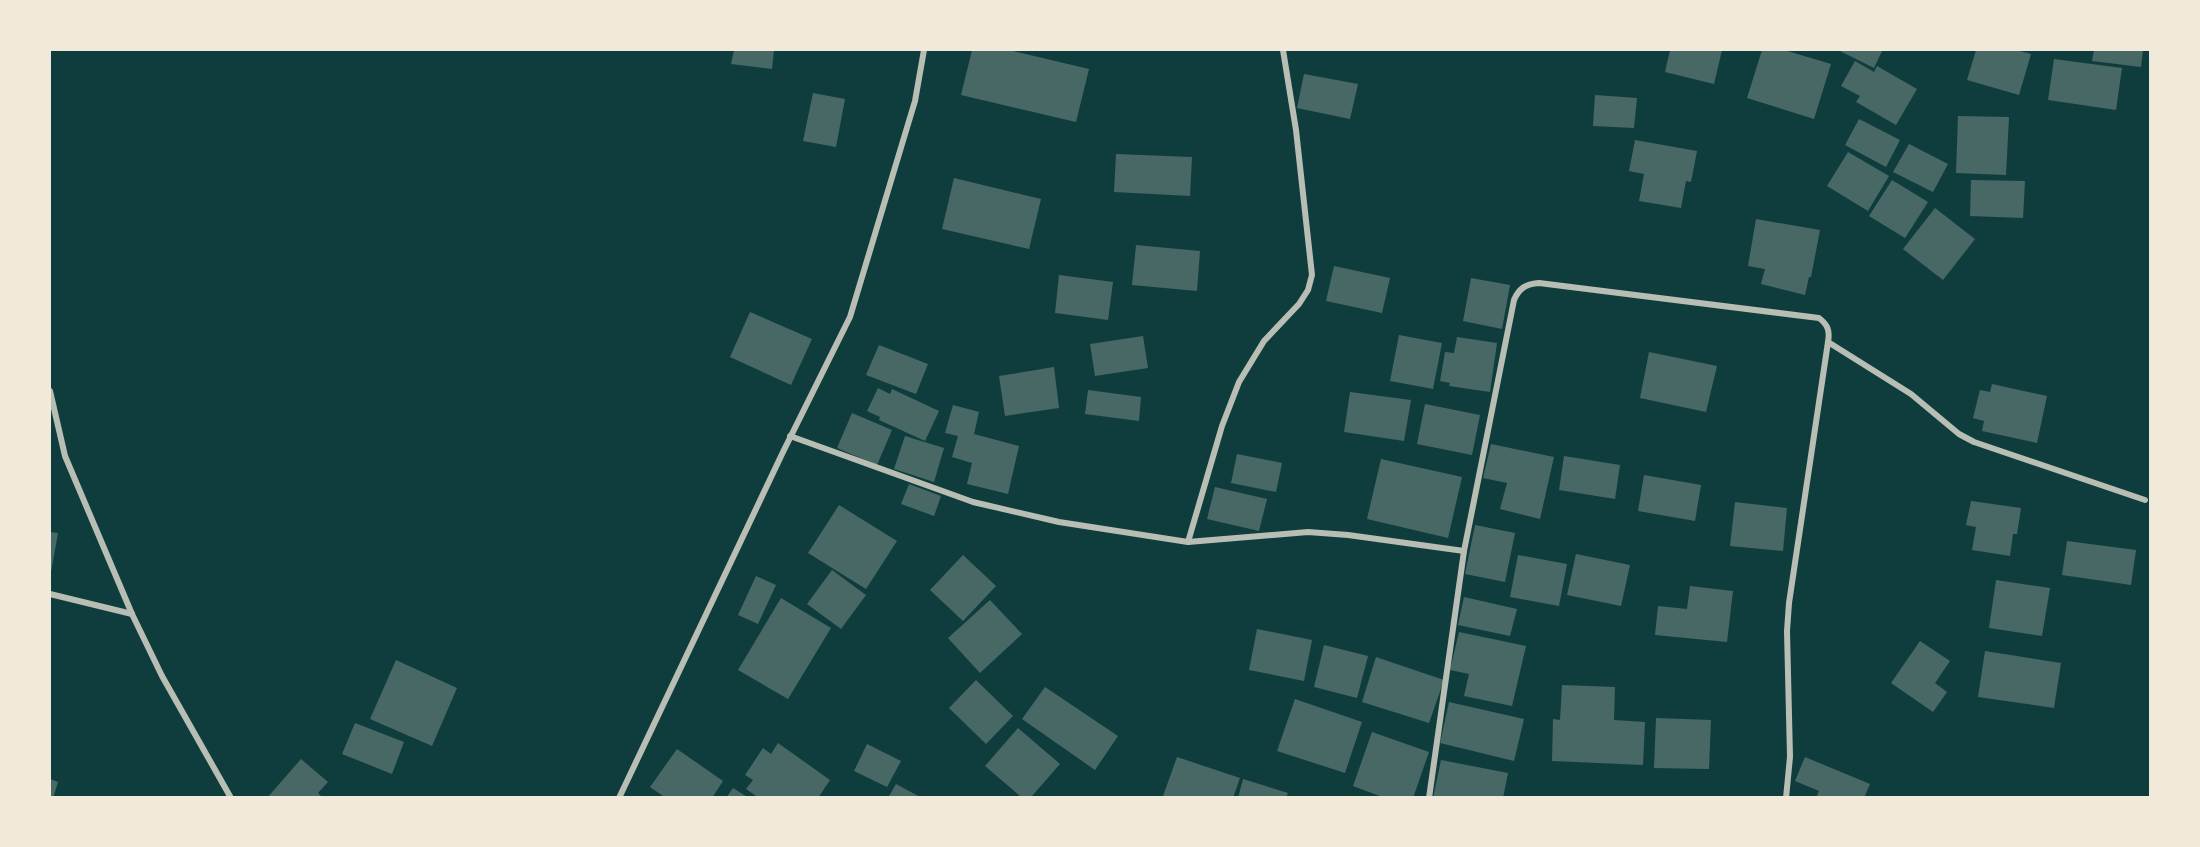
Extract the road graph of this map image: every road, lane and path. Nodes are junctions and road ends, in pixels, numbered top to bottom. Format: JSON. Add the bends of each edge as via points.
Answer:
{"nodes":[{"id":1,"x":924,"y":50,"type":"edge"},
{"id":2,"x":1283,"y":50,"type":"edge"},
{"id":3,"x":1828,"y":342,"type":"junction"},
{"id":4,"x":50,"y":391,"type":"edge"},
{"id":5,"x":790,"y":436,"type":"junction"},
{"id":6,"x":2145,"y":500,"type":"dead end"},
{"id":7,"x":1188,"y":542,"type":"junction"},
{"id":8,"x":1464,"y":551,"type":"junction"},
{"id":9,"x":50,"y":594,"type":"edge"},
{"id":10,"x":132,"y":614,"type":"junction"},
{"id":11,"x":231,"y":798,"type":"edge"},
{"id":12,"x":619,"y":798,"type":"edge"},
{"id":13,"x":1429,"y":798,"type":"edge"},
{"id":14,"x":1786,"y":798,"type":"edge"}],
"edges":[{"from":1,"to":5,"type":"street","via":[[915,101],[850,317]]},
{"from":2,"to":7,"type":"street","via":[[1312,275],[1299,304],[1264,341],[1239,382]]},
{"from":3,"to":6,"type":"street","via":[[1911,394],[1974,442]]},
{"from":3,"to":8,"type":"street","via":[[1829,332],[1819,318],[1539,283],[1523,287],[1514,300]]},
{"from":3,"to":14,"type":"street","via":[[1789,603],[1790,757]]},
{"from":4,"to":10,"type":"street","via":[[65,456]]},
{"from":5,"to":7,"type":"street","via":[[973,502],[1059,522]]},
{"from":5,"to":12,"type":"street"},
{"from":7,"to":8,"type":"street","via":[[1308,532]]},
{"from":8,"to":13,"type":"street"},
{"from":9,"to":10,"type":"street"},
{"from":10,"to":11,"type":"street"}]}
